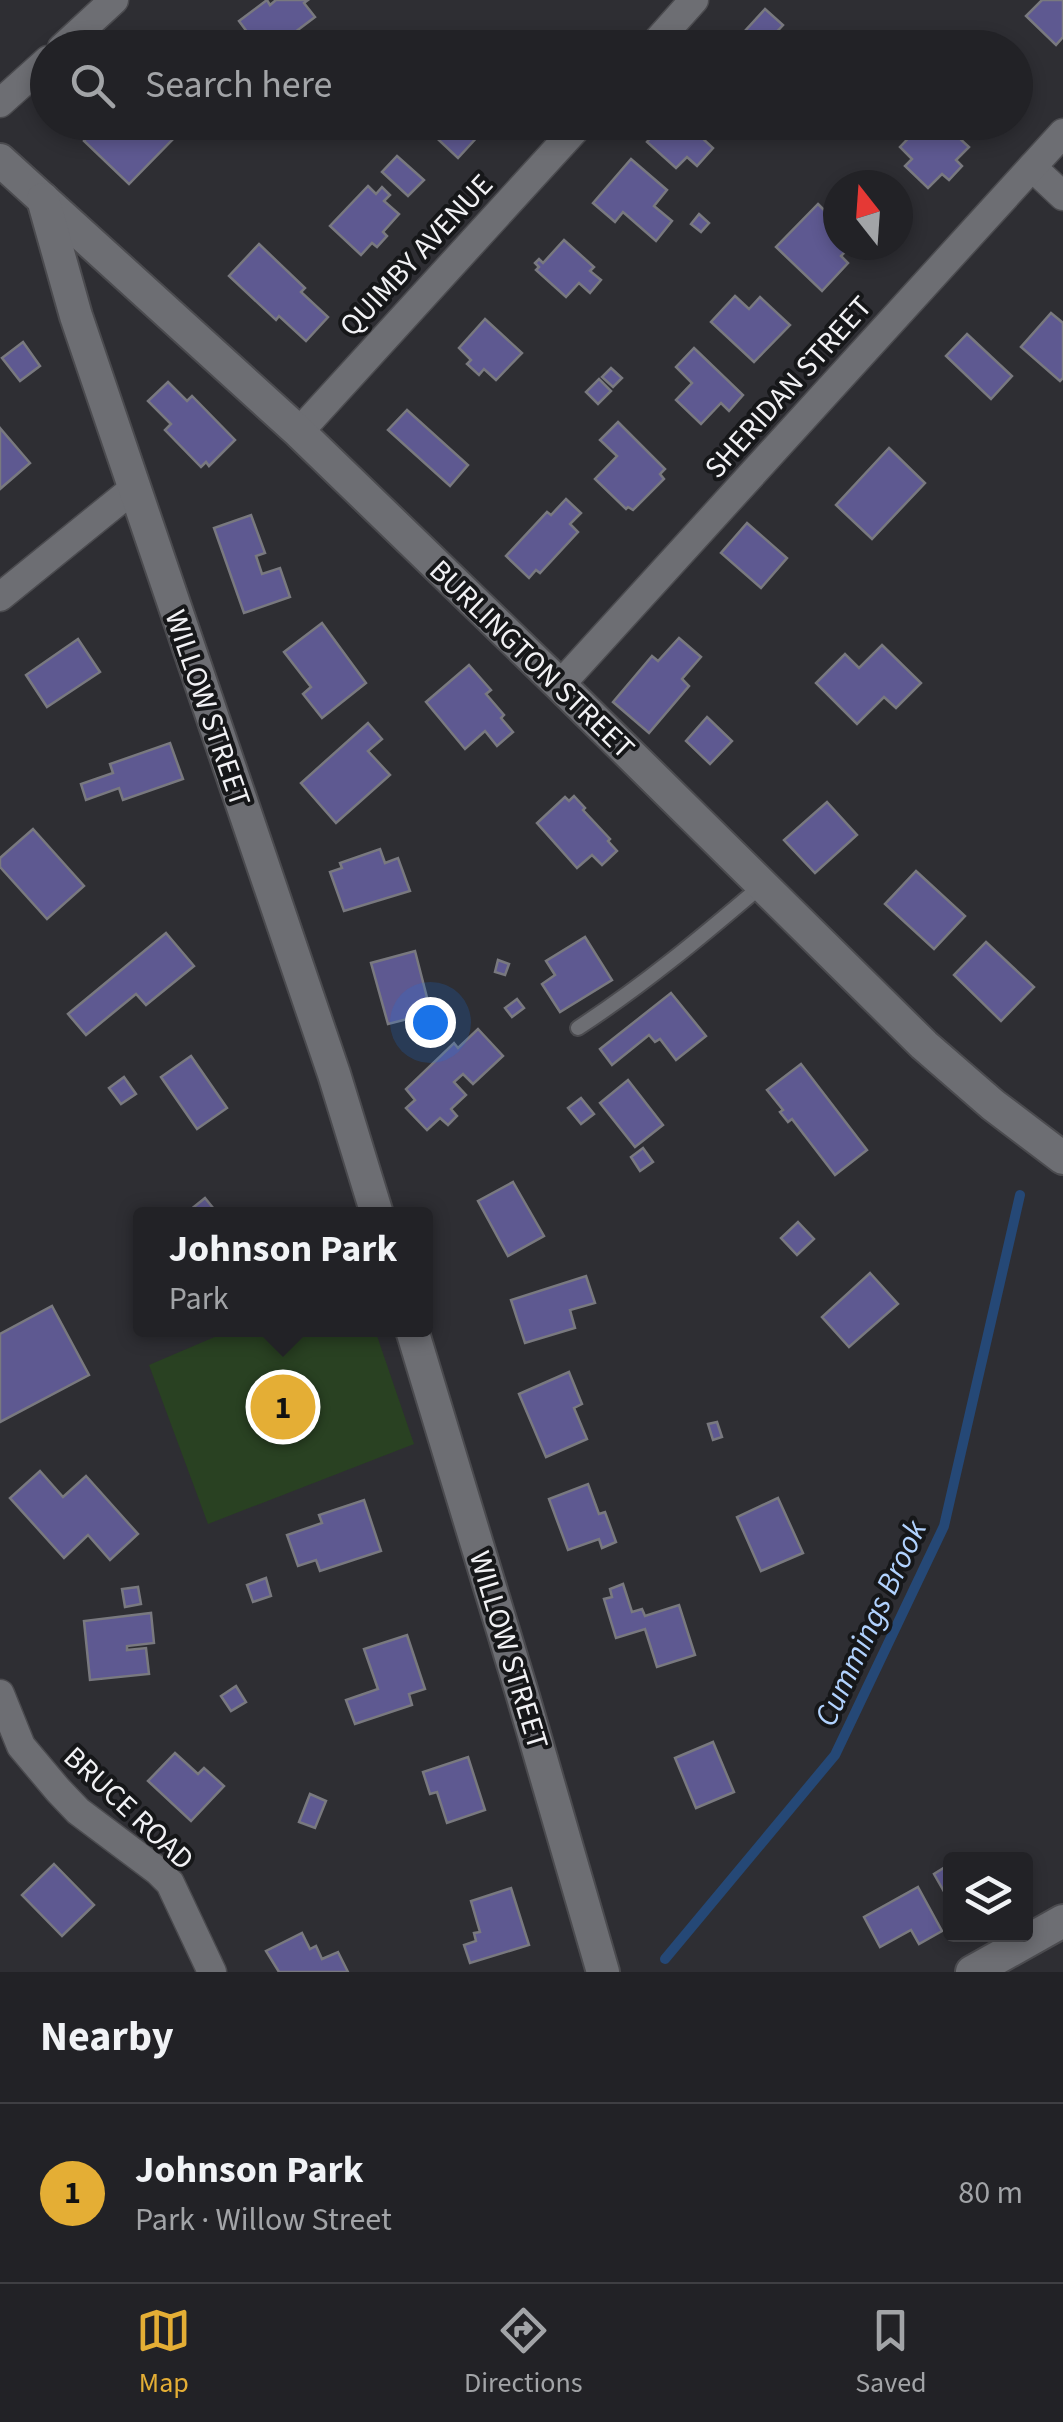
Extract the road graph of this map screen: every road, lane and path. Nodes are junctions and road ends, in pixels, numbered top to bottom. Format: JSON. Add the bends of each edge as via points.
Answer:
{"nodes":[{"id":1,"x":114,"y":0,"type":"edge"},
{"id":2,"x":694,"y":0,"type":"edge"},
{"id":3,"x":82,"y":30,"type":"edge"},
{"id":4,"x":667,"y":30,"type":"edge"},
{"id":5,"x":30,"y":76,"type":"edge"},
{"id":6,"x":0,"y":103,"type":"edge"},
{"id":7,"x":1063,"y":132,"type":"edge"},
{"id":8,"x":566,"y":140,"type":"edge"},
{"id":9,"x":0,"y":160,"type":"edge"},
{"id":10,"x":1032,"y":168,"type":"junction"},
{"id":11,"x":1063,"y":196,"type":"edge"},
{"id":12,"x":43,"y":199,"type":"junction"},
{"id":13,"x":298,"y":432,"type":"junction"},
{"id":14,"x":133,"y":489,"type":"junction"},
{"id":15,"x":0,"y":598,"type":"edge"},
{"id":16,"x":560,"y":685,"type":"junction"},
{"id":17,"x":761,"y":885,"type":"junction"},
{"id":18,"x":578,"y":1028,"type":"dead end"},
{"id":19,"x":1063,"y":1158,"type":"edge"},
{"id":20,"x":374,"y":1207,"type":"edge"},
{"id":21,"x":414,"y":1337,"type":"edge"},
{"id":22,"x":0,"y":1694,"type":"edge"},
{"id":23,"x":1063,"y":1920,"type":"edge"},
{"id":24,"x":212,"y":1972,"type":"edge"},
{"id":25,"x":603,"y":1972,"type":"edge"},
{"id":26,"x":972,"y":1972,"type":"edge"}],
"edges":[{"from":1,"to":3,"type":"street"},
{"from":2,"to":4,"type":"street"},
{"from":5,"to":6,"type":"street"},
{"from":7,"to":10,"type":"street","name":"SHERIDAN STREET"},
{"from":8,"to":13,"type":"street","name":"QUIMBY AVENUE"},
{"from":9,"to":12,"type":"street","name":"BURLINGTON STREET"},
{"from":10,"to":11,"type":"street"},
{"from":10,"to":16,"type":"street","name":"SHERIDAN STREET"},
{"from":12,"to":13,"type":"street","name":"BURLINGTON STREET"},
{"from":12,"to":14,"type":"street","name":"WILLOW STREET"},
{"from":13,"to":16,"type":"street","name":"BURLINGTON STREET"},
{"from":14,"to":15,"type":"street"},
{"from":14,"to":20,"type":"street","name":"WILLOW STREET"},
{"from":16,"to":17,"type":"street","name":"BURLINGTON STREET"},
{"from":17,"to":18,"type":"lane","via":[[635,990]]},
{"from":17,"to":19,"type":"street","name":"BURLINGTON STREET","via":[[924,1045]]},
{"from":21,"to":25,"type":"street","name":"WILLOW STREET"},
{"from":22,"to":24,"type":"street","name":"BRUCE ROAD","via":[[21,1746],[58,1790],[170,1884]]},
{"from":23,"to":26,"type":"street"}]}
